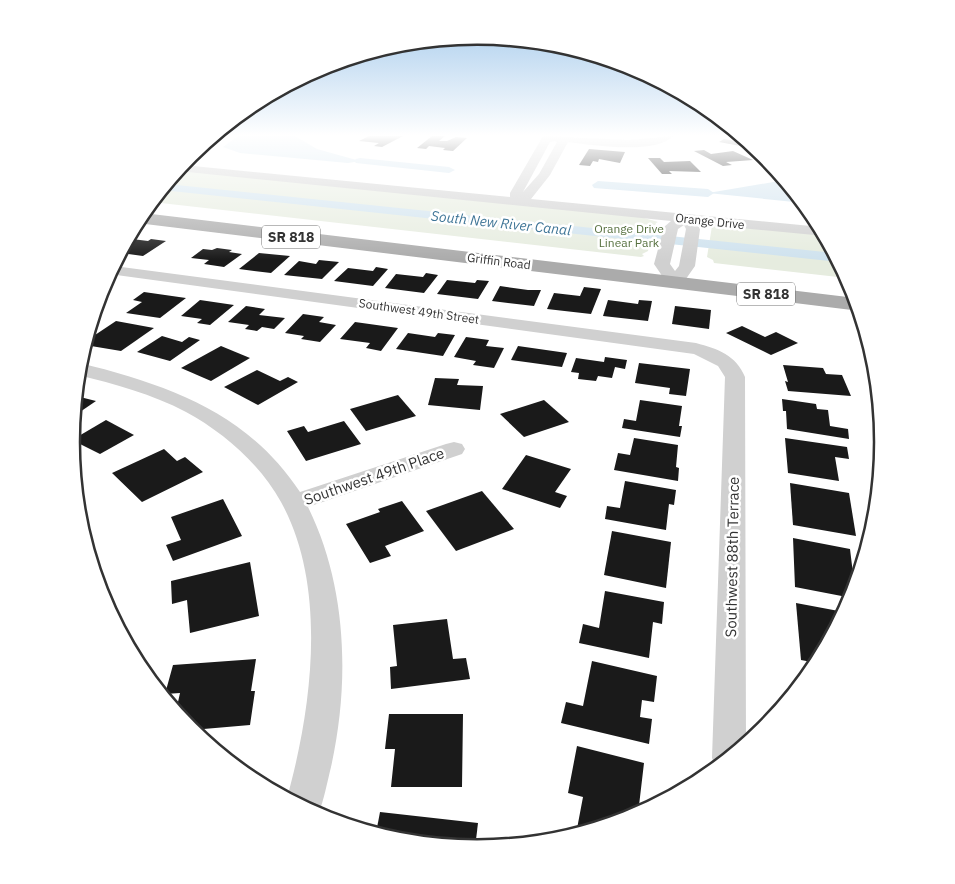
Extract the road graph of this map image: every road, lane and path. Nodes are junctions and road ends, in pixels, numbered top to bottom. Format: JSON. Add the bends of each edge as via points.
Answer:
{"nodes":[{"id":1,"x":272,"y":177,"type":"edge"},
{"id":2,"x":525,"y":177,"type":"edge"},
{"id":3,"x":542,"y":177,"type":"edge"},
{"id":4,"x":518,"y":202,"type":"junction"},
{"id":5,"x":158,"y":206,"type":"edge"},
{"id":6,"x":148,"y":219,"type":"edge"},
{"id":7,"x":689,"y":224,"type":"junction"},
{"id":8,"x":814,"y":231,"type":"edge"},
{"id":9,"x":585,"y":255,"type":"dead end"},
{"id":10,"x":657,"y":260,"type":"junction"},
{"id":11,"x":688,"y":262,"type":"junction"},
{"id":12,"x":119,"y":271,"type":"edge"},
{"id":13,"x":675,"y":283,"type":"junction"},
{"id":14,"x":842,"y":284,"type":"edge"},
{"id":15,"x":849,"y":304,"type":"edge"},
{"id":16,"x":723,"y":360,"type":"joint"},
{"id":17,"x":87,"y":371,"type":"edge"},
{"id":18,"x":454,"y":449,"type":"dead end"},
{"id":19,"x":294,"y":504,"type":"junction"},
{"id":20,"x":729,"y":748,"type":"edge"},
{"id":21,"x":306,"y":800,"type":"edge"}],
"edges":[{"from":1,"to":4,"type":"street","name":"Orange Drive"},
{"from":2,"to":4,"type":"street","via":[[516,193]]},
{"from":3,"to":4,"type":"street","via":[[529,195]]},
{"from":4,"to":7,"type":"street","name":"Orange Drive"},
{"from":5,"to":9,"type":"main road","name":"Griffin Road","number":"SR 818"},
{"from":6,"to":13,"type":"main road","name":"Griffin Road","number":"SR 818"},
{"from":7,"to":8,"type":"street","name":"Orange Drive"},
{"from":7,"to":10,"type":"street","via":[[671,227]]},
{"from":7,"to":11,"type":"street"},
{"from":10,"to":11,"type":"main road","number":"SR 818"},
{"from":10,"to":13,"type":"street"},
{"from":11,"to":13,"type":"street"},
{"from":11,"to":14,"type":"main road","number":"SR 818"},
{"from":12,"to":16,"type":"street","name":"Southwest 49th Street","via":[[664,344],[696,349]]},
{"from":13,"to":15,"type":"main road","name":"Griffin Road","number":"SR 818"},
{"from":16,"to":20,"type":"street","name":"Southwest 88th Terrace","via":[[731,366],[735,377]]},
{"from":17,"to":19,"type":"street","via":[[122,379],[177,399],[211,420],[244,443],[270,470]]},
{"from":18,"to":19,"type":"street","name":"Southwest 49th Place"},
{"from":19,"to":21,"type":"street","via":[[319,575],[327,653],[323,715]]}]}
